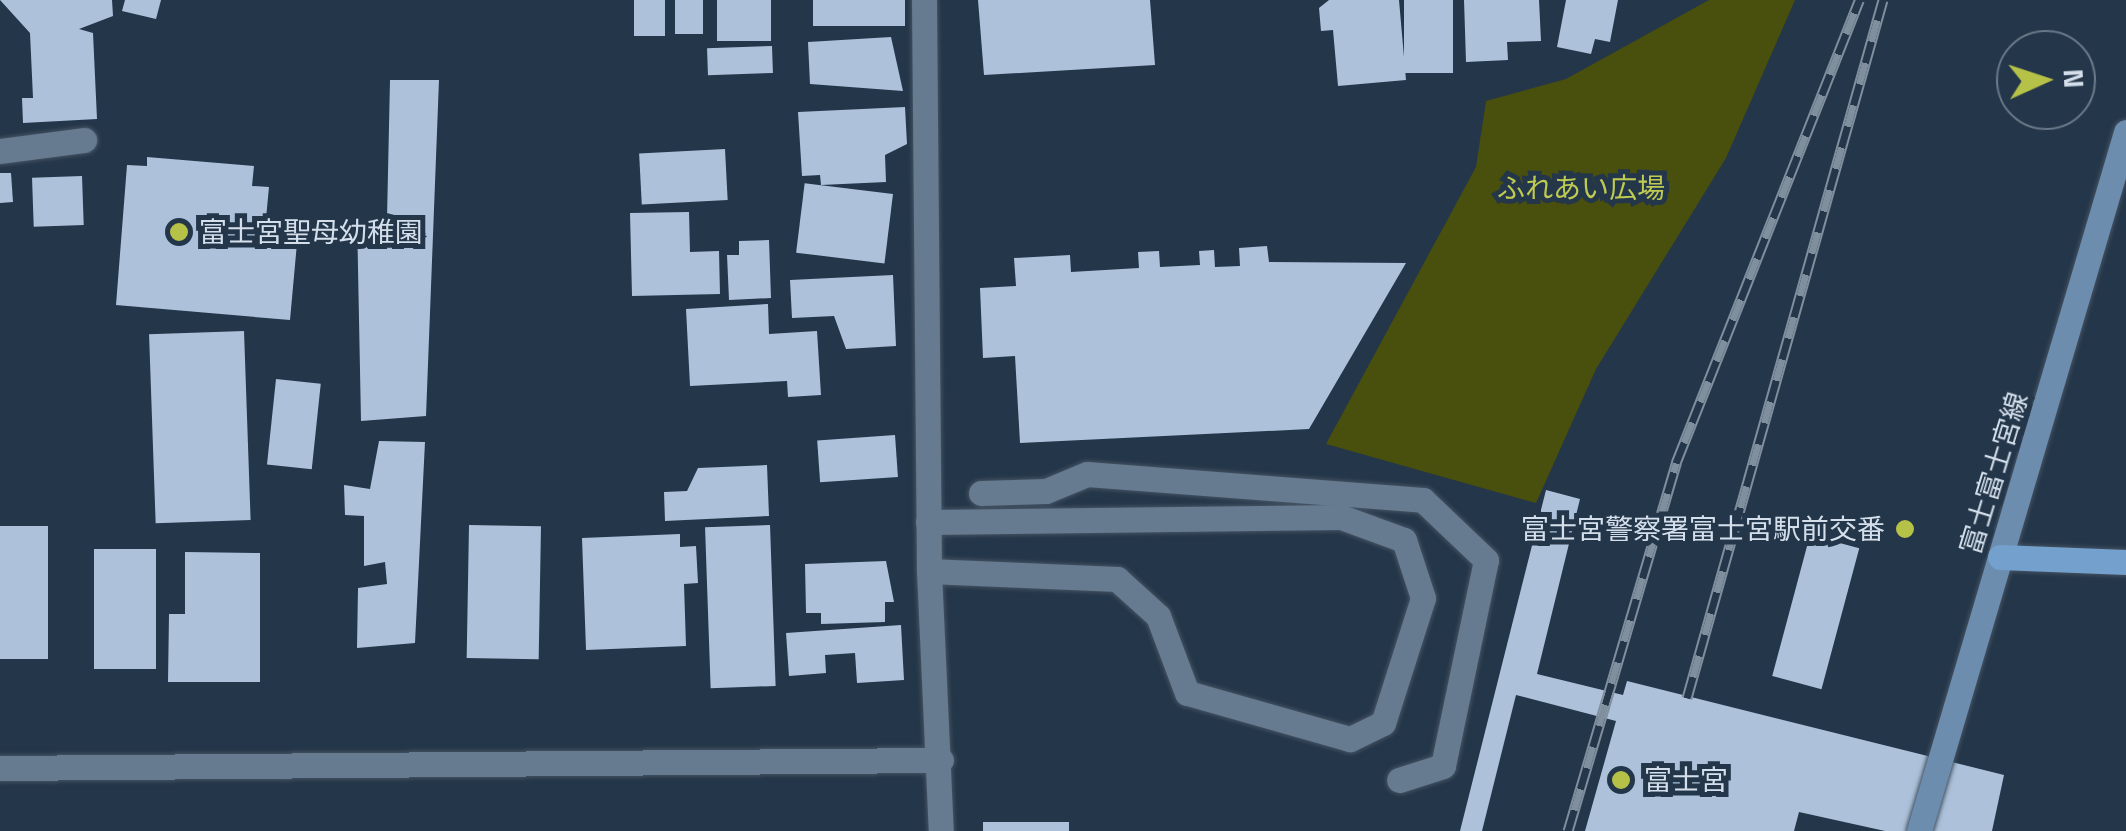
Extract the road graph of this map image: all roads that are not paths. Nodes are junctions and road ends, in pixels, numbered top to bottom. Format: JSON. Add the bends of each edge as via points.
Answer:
{"nodes":[{"id":1,"x":924,"y":0,"type":"edge"},
{"id":2,"x":2126,"y":132,"type":"edge"},
{"id":3,"x":84,"y":140,"type":"dead end"},
{"id":4,"x":0,"y":152,"type":"edge"},
{"id":5,"x":981,"y":493,"type":"dead end"},
{"id":6,"x":928,"y":522,"type":"junction"},
{"id":7,"x":2000,"y":557,"type":"junction"},
{"id":8,"x":2126,"y":562,"type":"edge"},
{"id":9,"x":928,"y":571,"type":"junction"},
{"id":10,"x":941,"y":760,"type":"junction"},
{"id":11,"x":0,"y":768,"type":"edge"},
{"id":12,"x":1399,"y":780,"type":"dead end"},
{"id":13,"x":941,"y":831,"type":"edge"},
{"id":14,"x":1919,"y":831,"type":"edge"}],
"edges":[{"from":1,"to":6,"type":"street"},
{"from":2,"to":7,"type":"main road","name":"富士富士宮線"},
{"from":3,"to":4,"type":"street"},
{"from":5,"to":12,"type":"street","via":[[1046,491],[1087,474],[1423,500],[1486,560],[1442,766]]},
{"from":6,"to":9,"type":"street"},
{"from":6,"to":9,"type":"street","via":[[1341,517],[1404,540],[1423,598],[1383,724],[1350,739],[1187,692],[1158,616],[1117,578]]},
{"from":7,"to":8,"type":"main road"},
{"from":7,"to":14,"type":"main road","name":"富士富士宮線"},
{"from":9,"to":10,"type":"street"},
{"from":10,"to":11,"type":"street"},
{"from":10,"to":13,"type":"street"}]}
